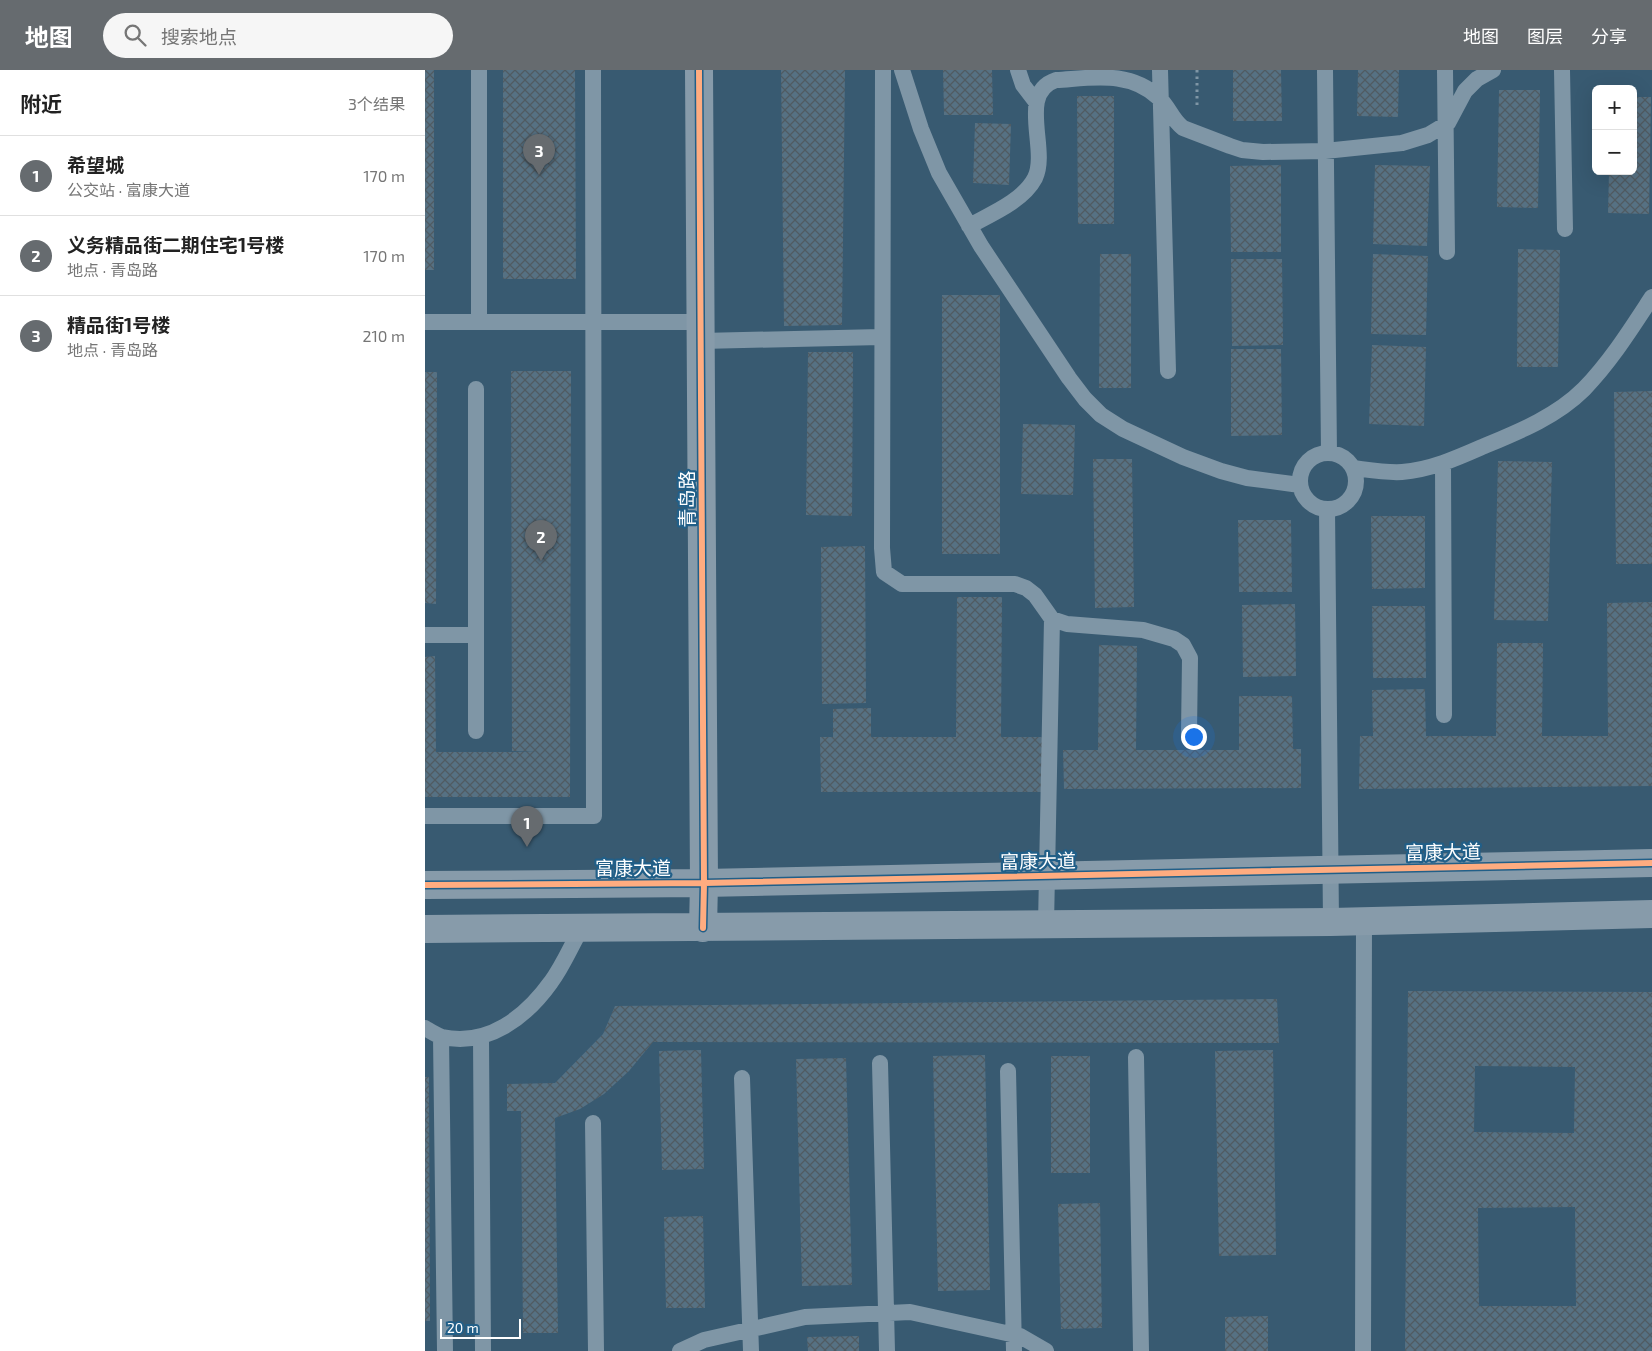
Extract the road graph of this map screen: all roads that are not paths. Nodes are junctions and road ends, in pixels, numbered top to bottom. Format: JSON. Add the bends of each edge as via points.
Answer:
{"nodes":[{"id":1,"x":479,"y":70,"type":"edge"},
{"id":2,"x":593,"y":70,"type":"edge"},
{"id":3,"x":699,"y":70,"type":"edge"},
{"id":4,"x":883,"y":70,"type":"edge"},
{"id":5,"x":902,"y":70,"type":"edge"},
{"id":6,"x":1018,"y":70,"type":"edge"},
{"id":7,"x":1160,"y":70,"type":"edge"},
{"id":8,"x":1325,"y":70,"type":"edge"},
{"id":9,"x":1445,"y":70,"type":"edge"},
{"id":10,"x":1493,"y":70,"type":"edge"},
{"id":11,"x":1562,"y":70,"type":"edge"},
{"id":12,"x":1160,"y":98,"type":"junction"},
{"id":13,"x":1036,"y":102,"type":"junction"},
{"id":14,"x":1445,"y":125,"type":"junction"},
{"id":15,"x":1325,"y":151,"type":"junction"},
{"id":16,"x":969,"y":226,"type":"junction"},
{"id":17,"x":1565,"y":229,"type":"dead end"},
{"id":18,"x":1447,"y":252,"type":"dead end"},
{"id":19,"x":1652,"y":297,"type":"edge"},
{"id":20,"x":425,"y":322,"type":"edge"},
{"id":21,"x":479,"y":322,"type":"junction"},
{"id":22,"x":593,"y":322,"type":"junction"},
{"id":23,"x":701,"y":331,"type":"junction"},
{"id":24,"x":881,"y":337,"type":"junction"},
{"id":25,"x":1168,"y":371,"type":"dead end"},
{"id":26,"x":476,"y":389,"type":"dead end"},
{"id":27,"x":1329,"y":453,"type":"junction"},
{"id":28,"x":1443,"y":463,"type":"junction"},
{"id":29,"x":1353,"y":468,"type":"junction"},
{"id":30,"x":1300,"y":484,"type":"junction"},
{"id":31,"x":1327,"y":509,"type":"junction"},
{"id":32,"x":1052,"y":619,"type":"junction"},
{"id":33,"x":425,"y":635,"type":"edge"},
{"id":34,"x":476,"y":635,"type":"junction"},
{"id":35,"x":1444,"y":714,"type":"dead end"},
{"id":36,"x":476,"y":731,"type":"dead end"},
{"id":37,"x":1189,"y":733,"type":"dead end"},
{"id":38,"x":425,"y":816,"type":"edge"},
{"id":39,"x":1652,"y":863,"type":"edge"},
{"id":40,"x":1330,"y":869,"type":"junction"},
{"id":41,"x":1048,"y":875,"type":"junction"},
{"id":42,"x":705,"y":883,"type":"junction"},
{"id":43,"x":425,"y":885,"type":"edge"},
{"id":44,"x":1652,"y":914,"type":"edge"},
{"id":45,"x":1365,"y":921,"type":"junction"},
{"id":46,"x":1331,"y":922,"type":"junction"},
{"id":47,"x":1046,"y":924,"type":"junction"},
{"id":48,"x":703,"y":928,"type":"junction"},
{"id":49,"x":425,"y":929,"type":"edge"},
{"id":50,"x":581,"y":929,"type":"junction"},
{"id":51,"x":425,"y":1028,"type":"edge"},
{"id":52,"x":441,"y":1037,"type":"junction"},
{"id":53,"x":481,"y":1037,"type":"junction"},
{"id":54,"x":1136,"y":1057,"type":"dead end"},
{"id":55,"x":880,"y":1063,"type":"dead end"},
{"id":56,"x":1008,"y":1070,"type":"dead end"},
{"id":57,"x":742,"y":1078,"type":"dead end"},
{"id":58,"x":593,"y":1123,"type":"dead end"},
{"id":59,"x":886,"y":1313,"type":"junction"},
{"id":60,"x":750,"y":1328,"type":"junction"},
{"id":61,"x":1014,"y":1343,"type":"edge"},
{"id":62,"x":445,"y":1351,"type":"edge"},
{"id":63,"x":483,"y":1351,"type":"edge"},
{"id":64,"x":596,"y":1351,"type":"edge"},
{"id":65,"x":681,"y":1351,"type":"edge"},
{"id":66,"x":751,"y":1351,"type":"edge"},
{"id":67,"x":887,"y":1351,"type":"edge"},
{"id":68,"x":1046,"y":1351,"type":"edge"},
{"id":69,"x":1141,"y":1351,"type":"edge"},
{"id":70,"x":1363,"y":1351,"type":"edge"}],
"edges":[{"from":1,"to":21,"type":"lane"},
{"from":2,"to":22,"type":"lane"},
{"from":3,"to":23,"type":"street","name":"青岛路"},
{"from":4,"to":24,"type":"lane"},
{"from":5,"to":16,"type":"lane","via":[[939,173]]},
{"from":6,"to":13,"type":"lane","via":[[1023,85]]},
{"from":7,"to":12,"type":"lane"},
{"from":8,"to":15,"type":"lane"},
{"from":9,"to":14,"type":"lane"},
{"from":10,"to":14,"type":"lane","via":[[1465,91]]},
{"from":11,"to":17,"type":"lane"},
{"from":12,"to":13,"type":"lane","via":[[1131,80],[1113,77],[1048,82],[1041,88]]},
{"from":12,"to":15,"type":"lane","via":[[1177,124],[1242,150]]},
{"from":12,"to":25,"type":"lane"},
{"from":13,"to":16,"type":"lane","via":[[1039,147],[1034,179],[1013,201]]},
{"from":14,"to":15,"type":"lane","via":[[1428,136],[1402,143]]},
{"from":14,"to":18,"type":"lane"},
{"from":15,"to":27,"type":"lane"},
{"from":16,"to":30,"type":"lane","via":[[1069,378],[1101,415],[1123,429],[1221,471],[1247,478]]},
{"from":19,"to":28,"type":"lane","via":[[1619,348],[1583,390],[1531,427]]},
{"from":20,"to":21,"type":"lane"},
{"from":21,"to":22,"type":"lane"},
{"from":22,"to":23,"type":"lane"},
{"from":22,"to":38,"type":"lane","via":[[594,816]]},
{"from":23,"to":24,"type":"lane"},
{"from":23,"to":42,"type":"street","name":"青岛路"},
{"from":24,"to":32,"type":"lane","via":[[882,548],[885,572],[902,584],[1015,584],[1035,595]]},
{"from":26,"to":34,"type":"lane"},
{"from":27,"to":29,"type":"lane","via":[[1347,460]]},
{"from":27,"to":30,"type":"lane","via":[[1320,454],[1304,466]]},
{"from":28,"to":29,"type":"lane","via":[[1403,472]]},
{"from":28,"to":35,"type":"lane"},
{"from":29,"to":31,"type":"lane","via":[[1356,486],[1353,494],[1340,507]]},
{"from":30,"to":31,"type":"lane","via":[[1308,500]]},
{"from":31,"to":40,"type":"lane"},
{"from":32,"to":37,"type":"lane","via":[[1067,624],[1143,630],[1183,645],[1190,658]]},
{"from":32,"to":41,"type":"lane"},
{"from":33,"to":34,"type":"lane"},
{"from":34,"to":36,"type":"lane"},
{"from":39,"to":40,"type":"street","name":"富康大道"},
{"from":40,"to":41,"type":"street","name":"富康大道"},
{"from":40,"to":46,"type":"lane"},
{"from":41,"to":42,"type":"street","name":"富康大道"},
{"from":41,"to":47,"type":"lane"},
{"from":42,"to":43,"type":"street","name":"富康大道"},
{"from":42,"to":48,"type":"street","name":"青岛路"},
{"from":44,"to":45,"type":"street"},
{"from":45,"to":46,"type":"street"},
{"from":45,"to":70,"type":"lane"},
{"from":46,"to":47,"type":"street"},
{"from":47,"to":48,"type":"street"},
{"from":48,"to":50,"type":"street"},
{"from":49,"to":50,"type":"street"},
{"from":50,"to":53,"type":"lane","via":[[552,981],[525,1013],[503,1028]]},
{"from":51,"to":52,"type":"lane"},
{"from":52,"to":53,"type":"lane"},
{"from":52,"to":62,"type":"lane"},
{"from":53,"to":63,"type":"lane"},
{"from":54,"to":69,"type":"lane"},
{"from":55,"to":59,"type":"lane"},
{"from":56,"to":61,"type":"lane"},
{"from":57,"to":60,"type":"lane"},
{"from":58,"to":64,"type":"lane"},
{"from":59,"to":60,"type":"lane","via":[[805,1317]]},
{"from":59,"to":61,"type":"lane","via":[[910,1312]]},
{"from":59,"to":67,"type":"lane"},
{"from":60,"to":65,"type":"lane","via":[[704,1340]]},
{"from":60,"to":66,"type":"lane"},
{"from":61,"to":68,"type":"lane","via":[[1020,1336]]}]}
